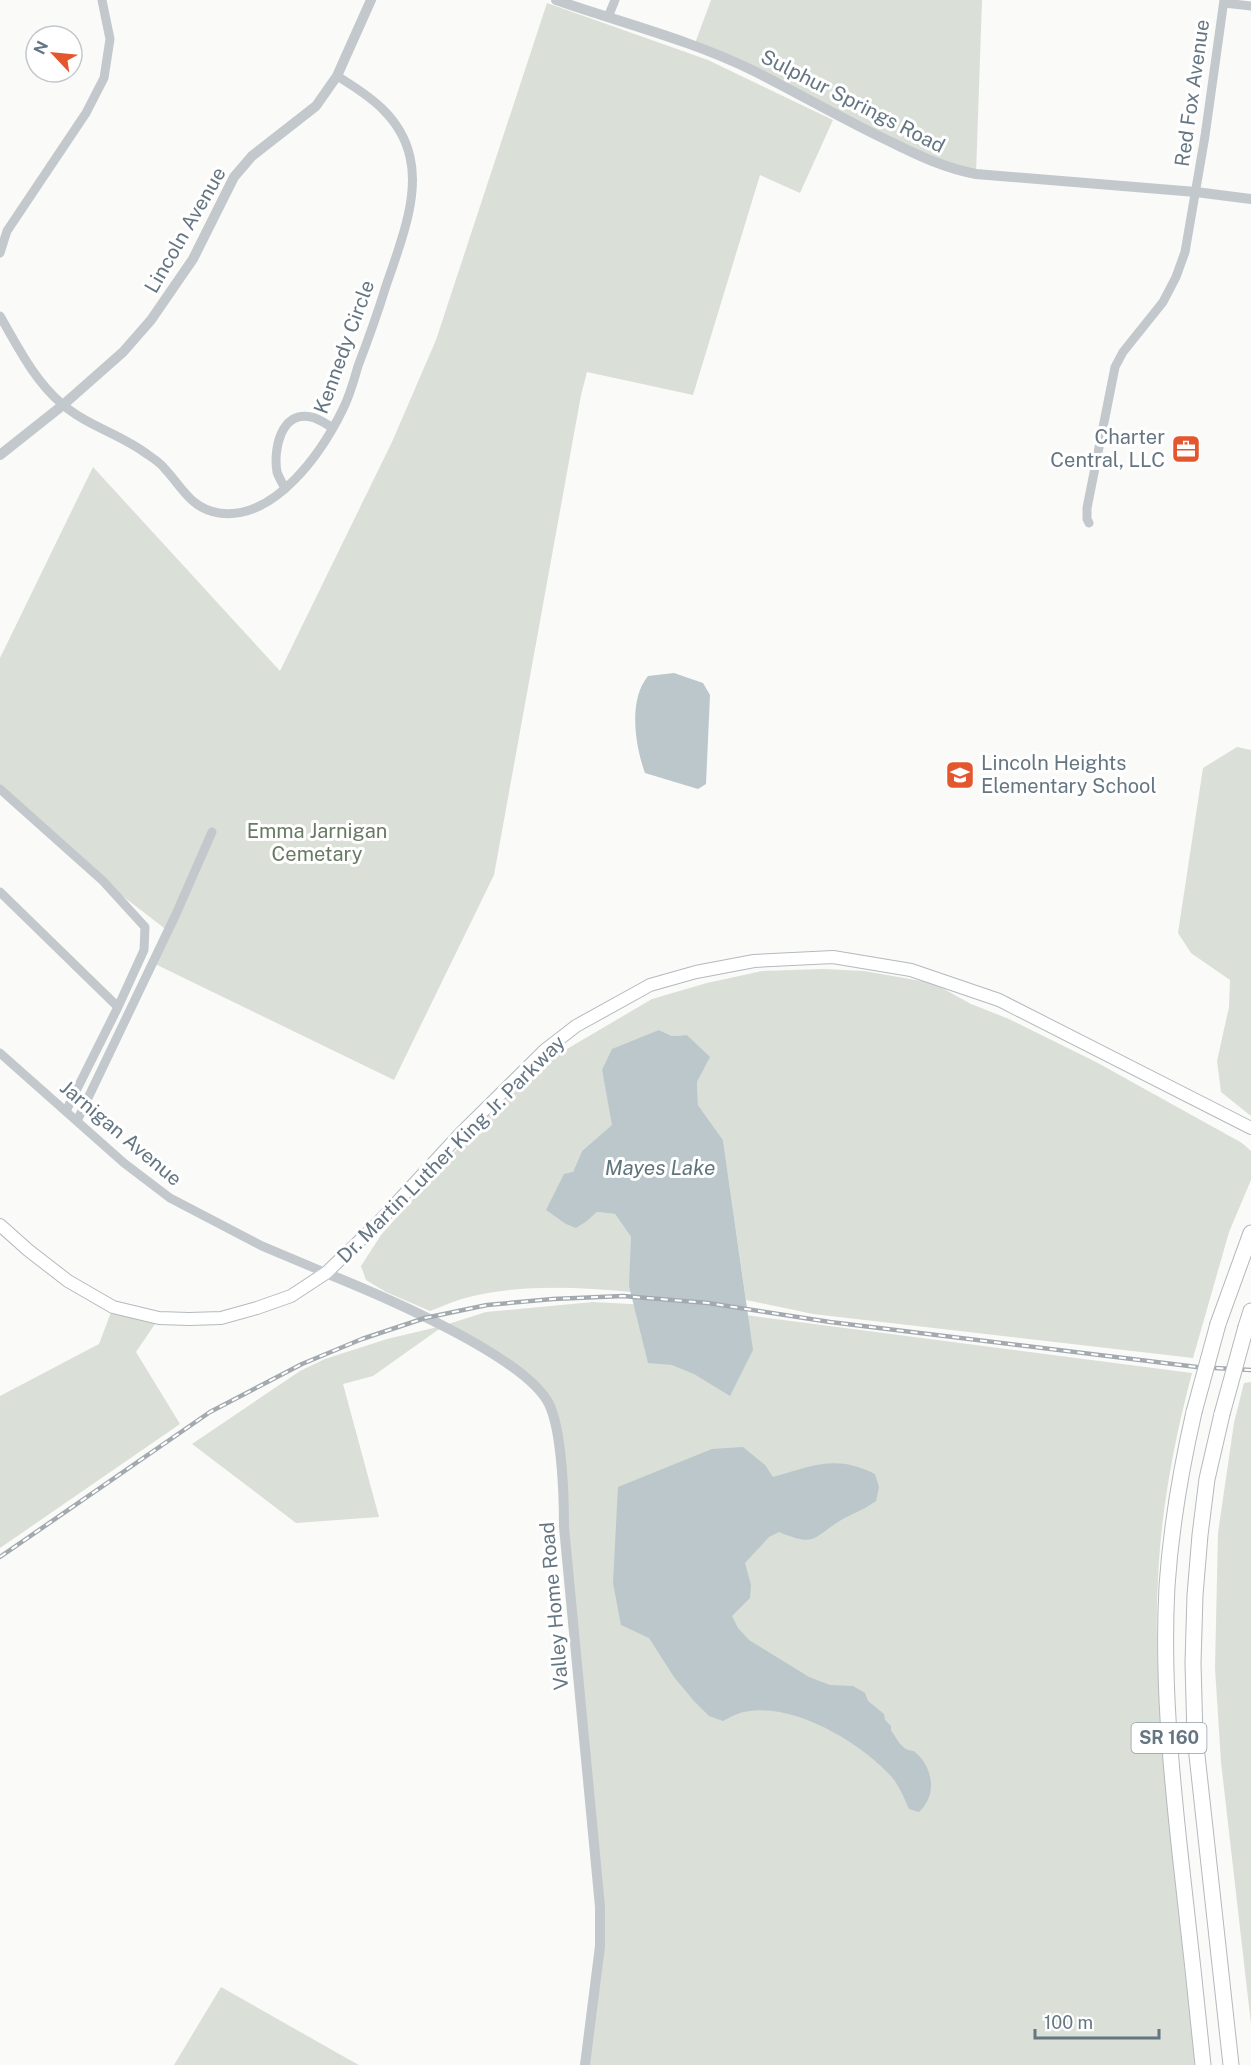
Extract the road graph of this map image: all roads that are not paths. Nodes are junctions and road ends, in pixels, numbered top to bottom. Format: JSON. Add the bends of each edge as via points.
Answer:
{"nodes":[{"id":1,"x":102,"y":0,"type":"edge"},
{"id":2,"x":371,"y":0,"type":"edge"},
{"id":3,"x":556,"y":0,"type":"edge"},
{"id":4,"x":615,"y":0,"type":"edge"},
{"id":5,"x":1224,"y":2,"type":"edge"},
{"id":6,"x":1251,"y":6,"type":"edge"},
{"id":7,"x":608,"y":17,"type":"junction"},
{"id":8,"x":337,"y":76,"type":"junction"},
{"id":9,"x":1196,"y":192,"type":"junction"},
{"id":10,"x":1251,"y":198,"type":"edge"},
{"id":11,"x":0,"y":253,"type":"edge"},
{"id":12,"x":0,"y":316,"type":"edge"},
{"id":13,"x":63,"y":405,"type":"junction"},
{"id":14,"x":333,"y":428,"type":"junction"},
{"id":15,"x":0,"y":455,"type":"edge"},
{"id":16,"x":285,"y":489,"type":"junction"},
{"id":17,"x":1089,"y":523,"type":"dead end"},
{"id":18,"x":0,"y":789,"type":"edge"},
{"id":19,"x":212,"y":832,"type":"dead end"},
{"id":20,"x":0,"y":892,"type":"edge"},
{"id":21,"x":118,"y":1007,"type":"junction"},
{"id":22,"x":0,"y":1053,"type":"edge"},
{"id":23,"x":66,"y":1112,"type":"junction"},
{"id":24,"x":77,"y":1120,"type":"junction"},
{"id":25,"x":1251,"y":1128,"type":"edge"},
{"id":26,"x":0,"y":1225,"type":"edge"},
{"id":27,"x":1251,"y":1233,"type":"edge"},
{"id":28,"x":326,"y":1273,"type":"junction"},
{"id":29,"x":1251,"y":1311,"type":"edge"},
{"id":30,"x":585,"y":2065,"type":"edge"},
{"id":31,"x":1203,"y":2065,"type":"edge"},
{"id":32,"x":1232,"y":2065,"type":"edge"}],
"edges":[{"from":1,"to":11,"type":"street","via":[[110,39],[104,78],[86,113],[7,231]]},
{"from":2,"to":8,"type":"street","name":"Lincoln Avenue"},
{"from":3,"to":7,"type":"street","name":"Sulphur Springs Road"},
{"from":4,"to":7,"type":"street"},
{"from":5,"to":6,"type":"street"},
{"from":5,"to":9,"type":"street","name":"Red Fox Avenue"},
{"from":7,"to":9,"type":"street","name":"Sulphur Springs Road","via":[[752,69],[850,123],[951,169]]},
{"from":8,"to":13,"type":"street","name":"Lincoln Avenue","via":[[316,106],[252,156],[234,177],[193,260],[152,320],[123,352]]},
{"from":8,"to":14,"type":"street","name":"Kennedy Circle","via":[[370,96],[399,127],[411,158],[413,192],[380,305]]},
{"from":9,"to":10,"type":"street","name":"Sulphur Springs Road"},
{"from":9,"to":17,"type":"street","name":"Red Fox Avenue","via":[[1187,244],[1176,277],[1163,302],[1123,351],[1115,367],[1087,508]]},
{"from":12,"to":13,"type":"street","name":"Kennedy Circle","via":[[35,376]]},
{"from":13,"to":15,"type":"street","name":"Lincoln Avenue"},
{"from":13,"to":16,"type":"street","name":"Kennedy Circle","via":[[142,450],[165,468],[196,506],[219,513],[241,512],[265,504]]},
{"from":14,"to":16,"type":"street","name":"Kennedy Circle"},
{"from":14,"to":16,"type":"street","via":[[311,417],[296,417],[289,422],[276,450],[278,473]]},
{"from":18,"to":21,"type":"street","via":[[103,880],[146,927],[144,950]]},
{"from":19,"to":24,"type":"street"},
{"from":20,"to":21,"type":"street"},
{"from":21,"to":23,"type":"street"},
{"from":22,"to":23,"type":"street","name":"Jarnigan Avenue"},
{"from":23,"to":24,"type":"street","name":"Jarnigan Avenue"},
{"from":24,"to":28,"type":"street","name":"Jarnigan Avenue","via":[[170,1198],[262,1246]]},
{"from":25,"to":28,"type":"main road","name":"Dr. Martin Luther King Jr. Parkway","via":[[999,1000],[911,970],[833,957],[754,961],[650,986],[576,1026],[545,1050]]},
{"from":26,"to":28,"type":"main road","name":"Dr. Martin Luther King Jr. Parkway","via":[[77,1286],[113,1307],[159,1318],[221,1318],[237,1314],[291,1296]]},
{"from":27,"to":31,"type":"highway","number":"SR 160","bridge":true,"via":[[1218,1324],[1194,1412],[1181,1469],[1167,1586],[1168,1729]]},
{"from":28,"to":30,"type":"street","name":"Valley Home Road","via":[[398,1303],[491,1353],[529,1379],[552,1412],[564,1499],[600,1907],[600,1946]]},
{"from":29,"to":32,"type":"highway","number":"SR 160","bridge":true,"via":[[1207,1479],[1195,1595],[1193,1663],[1196,1737]]}]}
